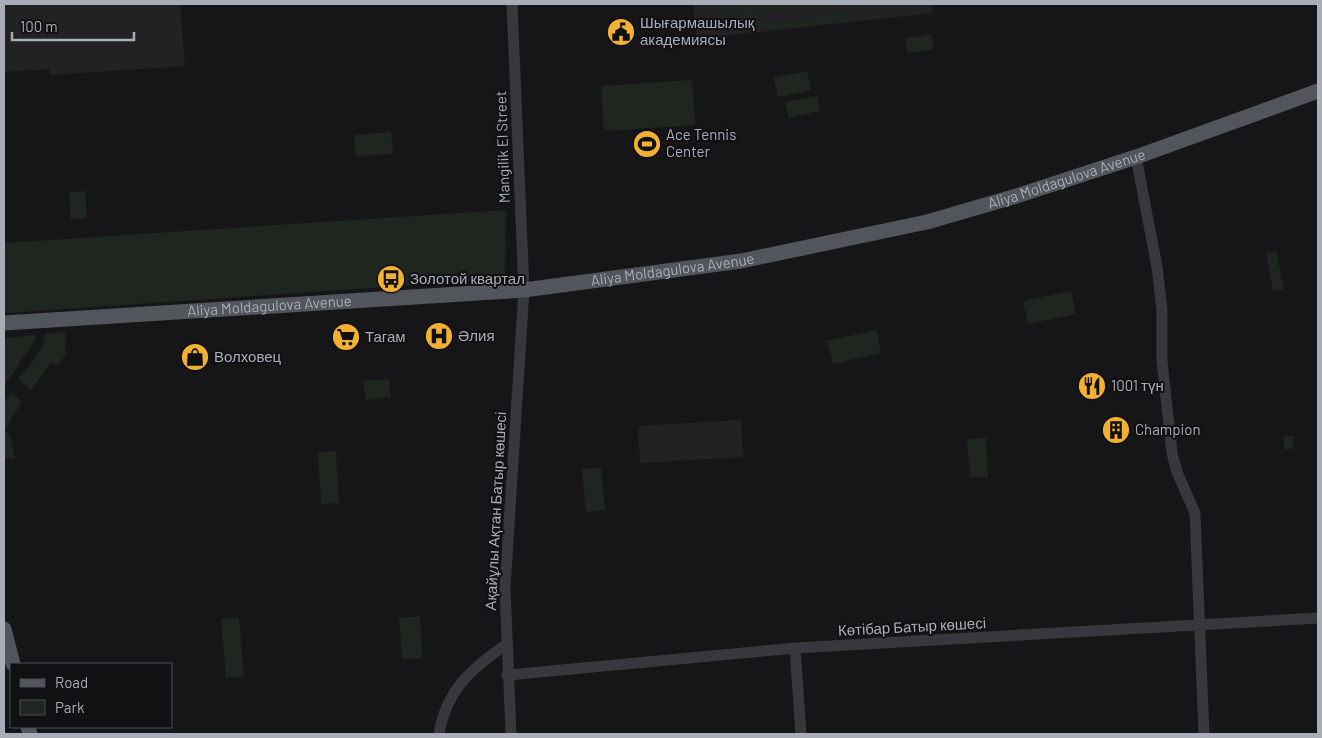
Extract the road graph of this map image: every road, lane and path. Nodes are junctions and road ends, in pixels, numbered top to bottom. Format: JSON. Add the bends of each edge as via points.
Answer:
{"nodes":[{"id":1,"x":512,"y":4,"type":"edge"},
{"id":2,"x":1318,"y":91,"type":"edge"},
{"id":3,"x":1136,"y":158,"type":"junction"},
{"id":4,"x":524,"y":290,"type":"junction"},
{"id":5,"x":4,"y":323,"type":"edge"},
{"id":6,"x":1318,"y":618,"type":"edge"},
{"id":7,"x":1198,"y":625,"type":"junction"},
{"id":8,"x":4,"y":629,"type":"edge"},
{"id":9,"x":507,"y":644,"type":"junction"},
{"id":10,"x":795,"y":648,"type":"junction"},
{"id":11,"x":13,"y":663,"type":"edge"},
{"id":12,"x":507,"y":675,"type":"junction"},
{"id":13,"x":439,"y":734,"type":"edge"},
{"id":14,"x":511,"y":734,"type":"edge"},
{"id":15,"x":801,"y":734,"type":"edge"},
{"id":16,"x":1204,"y":734,"type":"edge"}],
"edges":[{"from":1,"to":4,"type":"street","name":"Mangilik El Street"},
{"from":2,"to":3,"type":"main road","name":"Aliya Moldagulova Avenue"},
{"from":3,"to":4,"type":"main road","name":"Aliya Moldagulova Avenue","via":[[927,222],[865,237],[741,262]]},
{"from":3,"to":7,"type":"street","via":[[1157,267],[1162,310],[1162,361],[1172,453],[1195,513]]},
{"from":4,"to":5,"type":"main road","name":"Aliya Moldagulova Avenue"},
{"from":4,"to":9,"type":"street","name":"Ақайұлы Ақтан Батыр көшесі","via":[[505,568]]},
{"from":6,"to":7,"type":"street","name":"Көтібар Батыр көшесі"},
{"from":7,"to":10,"type":"street","name":"Көтібар Батыр көшесі"},
{"from":7,"to":16,"type":"street"},
{"from":8,"to":11,"type":"main road"},
{"from":9,"to":12,"type":"street","name":"Ақайұлы Ақтан Батыр көшесі"},
{"from":9,"to":13,"type":"street","via":[[480,662],[458,684],[441,720]]},
{"from":10,"to":12,"type":"street","name":"Көтібар Батыр көшесі"},
{"from":10,"to":15,"type":"street"},
{"from":12,"to":14,"type":"street","name":"Ақайұлы Ақтан Батыр көшесі"}]}
